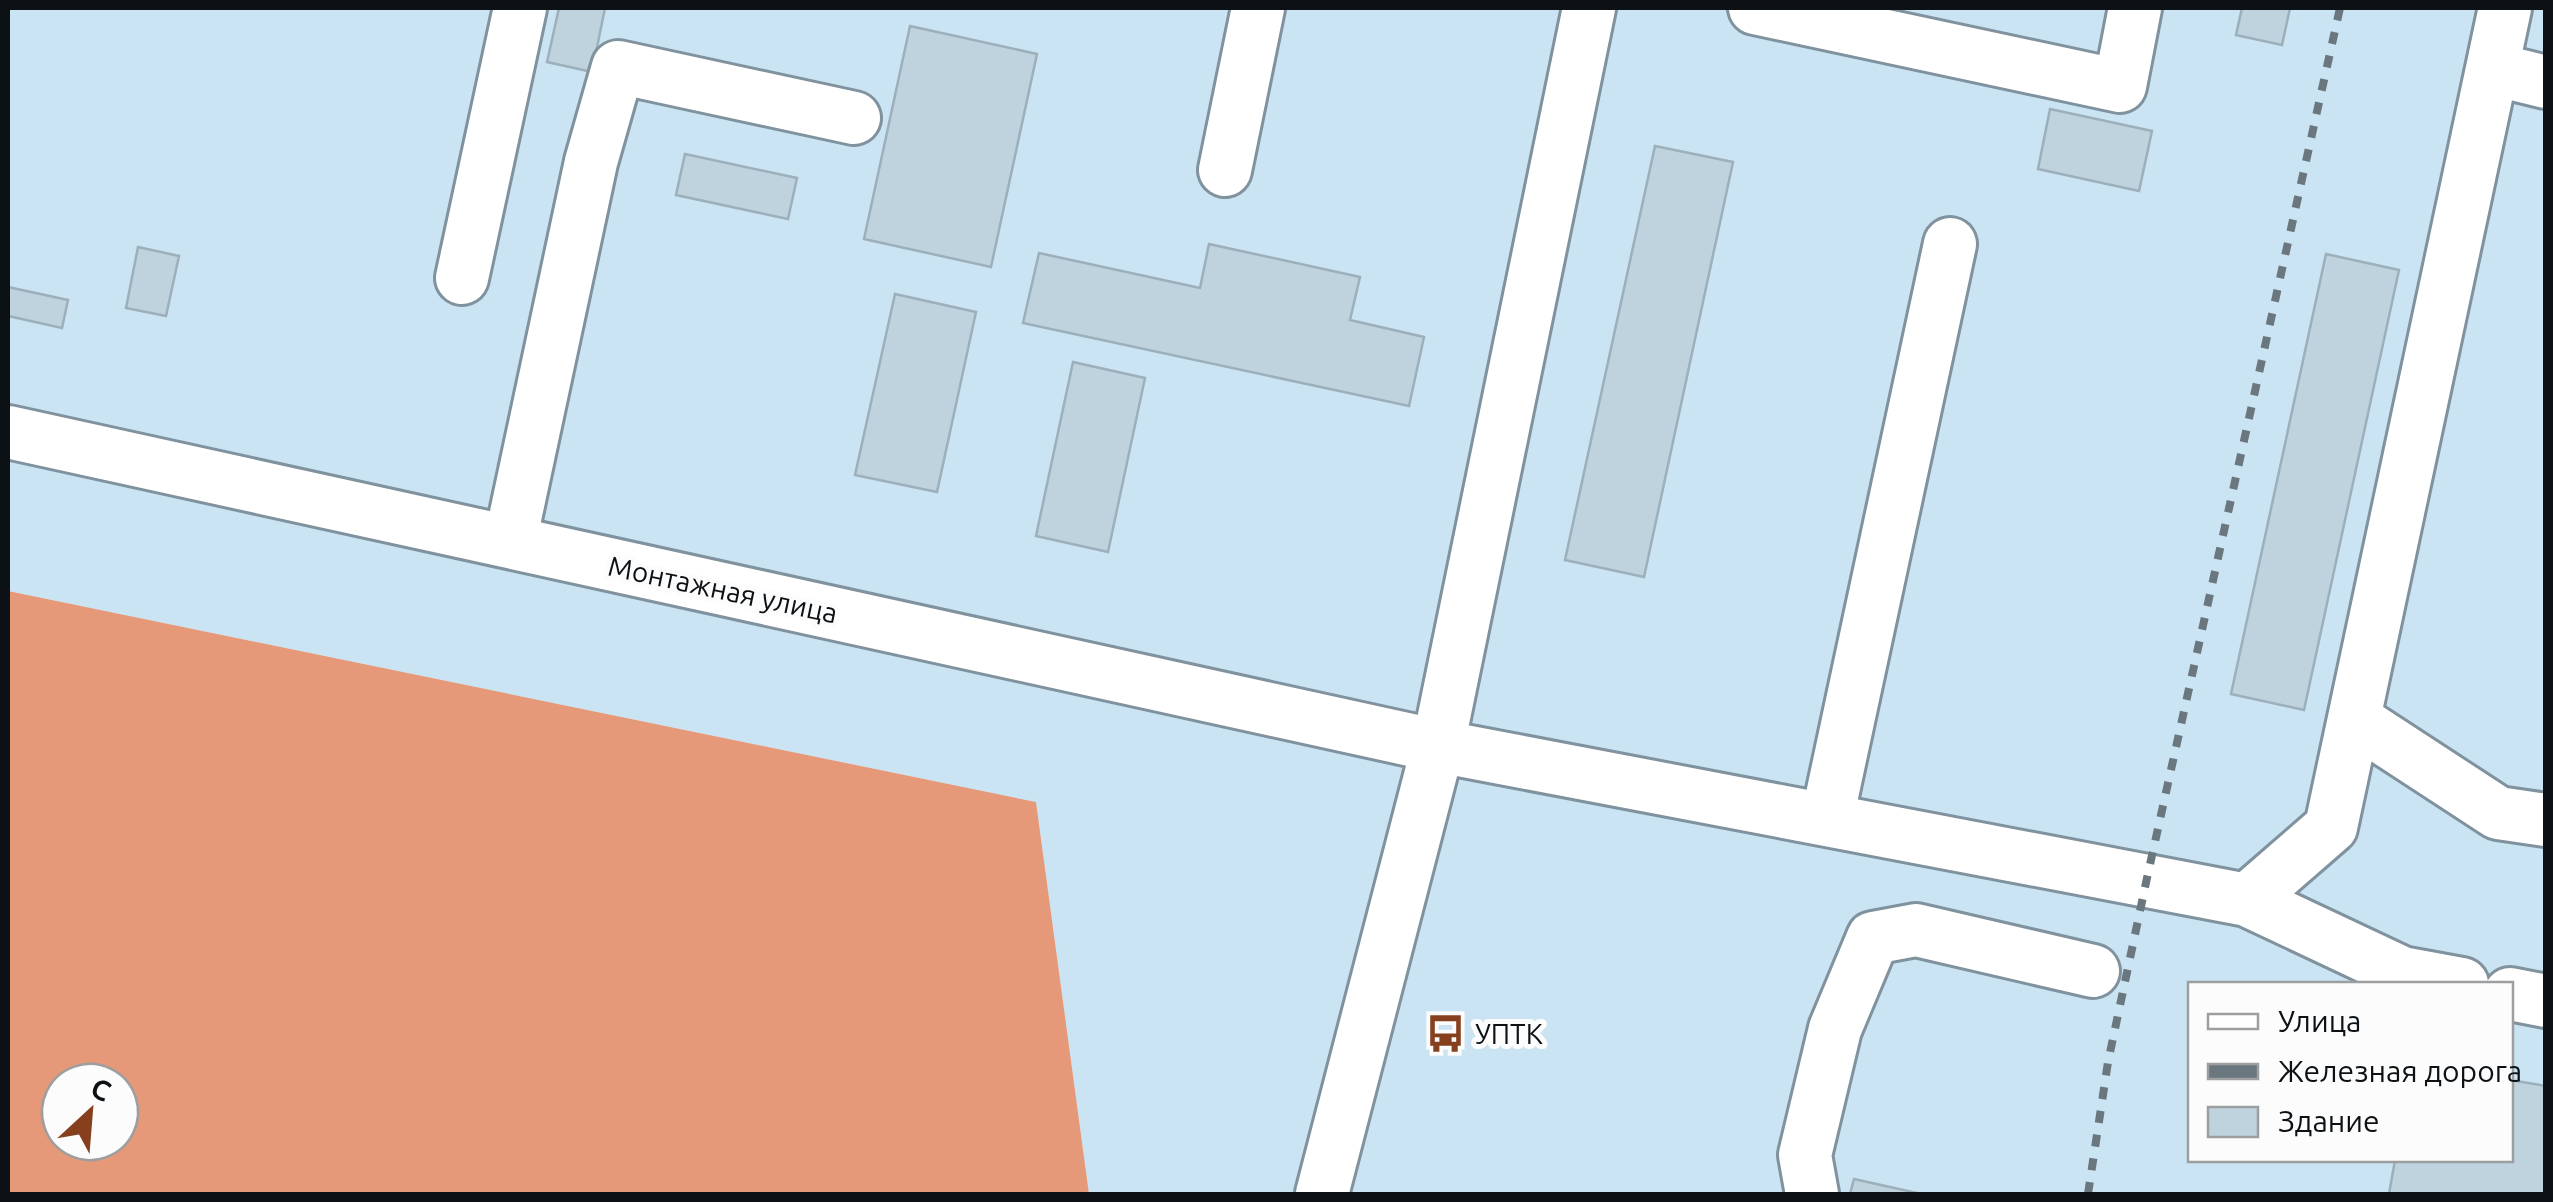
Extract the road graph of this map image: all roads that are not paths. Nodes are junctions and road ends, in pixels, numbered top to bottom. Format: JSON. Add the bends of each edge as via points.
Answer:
{"nodes":[{"id":1,"x":1258,"y":8,"type":"edge"},
{"id":2,"x":1590,"y":8,"type":"edge"},
{"id":3,"x":1755,"y":8,"type":"edge"},
{"id":4,"x":2135,"y":8,"type":"edge"},
{"id":5,"x":2505,"y":8,"type":"edge"},
{"id":6,"x":507,"y":10,"type":"edge"},
{"id":7,"x":2492,"y":69,"type":"junction"},
{"id":8,"x":2546,"y":82,"type":"edge"},
{"id":9,"x":854,"y":118,"type":"dead end"},
{"id":10,"x":1226,"y":170,"type":"dead end"},
{"id":11,"x":1950,"y":244,"type":"dead end"},
{"id":12,"x":462,"y":278,"type":"dead end"},
{"id":13,"x":8,"y":432,"type":"edge"},
{"id":14,"x":510,"y":542,"type":"junction"},
{"id":15,"x":2354,"y":718,"type":"junction"},
{"id":16,"x":1438,"y":746,"type":"junction"},
{"id":17,"x":1827,"y":819,"type":"junction"},
{"id":18,"x":2546,"y":820,"type":"edge"},
{"id":19,"x":2247,"y":900,"type":"junction"},
{"id":20,"x":2093,"y":972,"type":"dead end"},
{"id":21,"x":2451,"y":982,"type":"edge"},
{"id":22,"x":2513,"y":995,"type":"edge"},
{"id":23,"x":2546,"y":1001,"type":"edge"},
{"id":24,"x":1322,"y":1194,"type":"edge"},
{"id":25,"x":1812,"y":1194,"type":"edge"}],
"edges":[{"from":1,"to":10,"type":"street"},
{"from":2,"to":16,"type":"street"},
{"from":3,"to":4,"type":"street","via":[[2120,86]]},
{"from":5,"to":7,"type":"street"},
{"from":6,"to":12,"type":"street"},
{"from":7,"to":8,"type":"street"},
{"from":7,"to":15,"type":"street"},
{"from":9,"to":14,"type":"street","via":[[618,67],[591,162]]},
{"from":11,"to":17,"type":"street"},
{"from":13,"to":14,"type":"street","name":"Монтажная улица"},
{"from":14,"to":16,"type":"street","name":"Монтажная улица"},
{"from":15,"to":18,"type":"street","via":[[2498,813]]},
{"from":15,"to":19,"type":"street","via":[[2331,827]]},
{"from":16,"to":17,"type":"street","name":"Монтажная улица"},
{"from":16,"to":24,"type":"street"},
{"from":17,"to":19,"type":"street","name":"Монтажная улица"},
{"from":19,"to":21,"type":"street","name":"Монтажная улица","via":[[2402,973]]},
{"from":20,"to":25,"type":"street","via":[[1916,930],[1873,938],[1835,1029],[1804,1155]]},
{"from":22,"to":23,"type":"street"}]}
